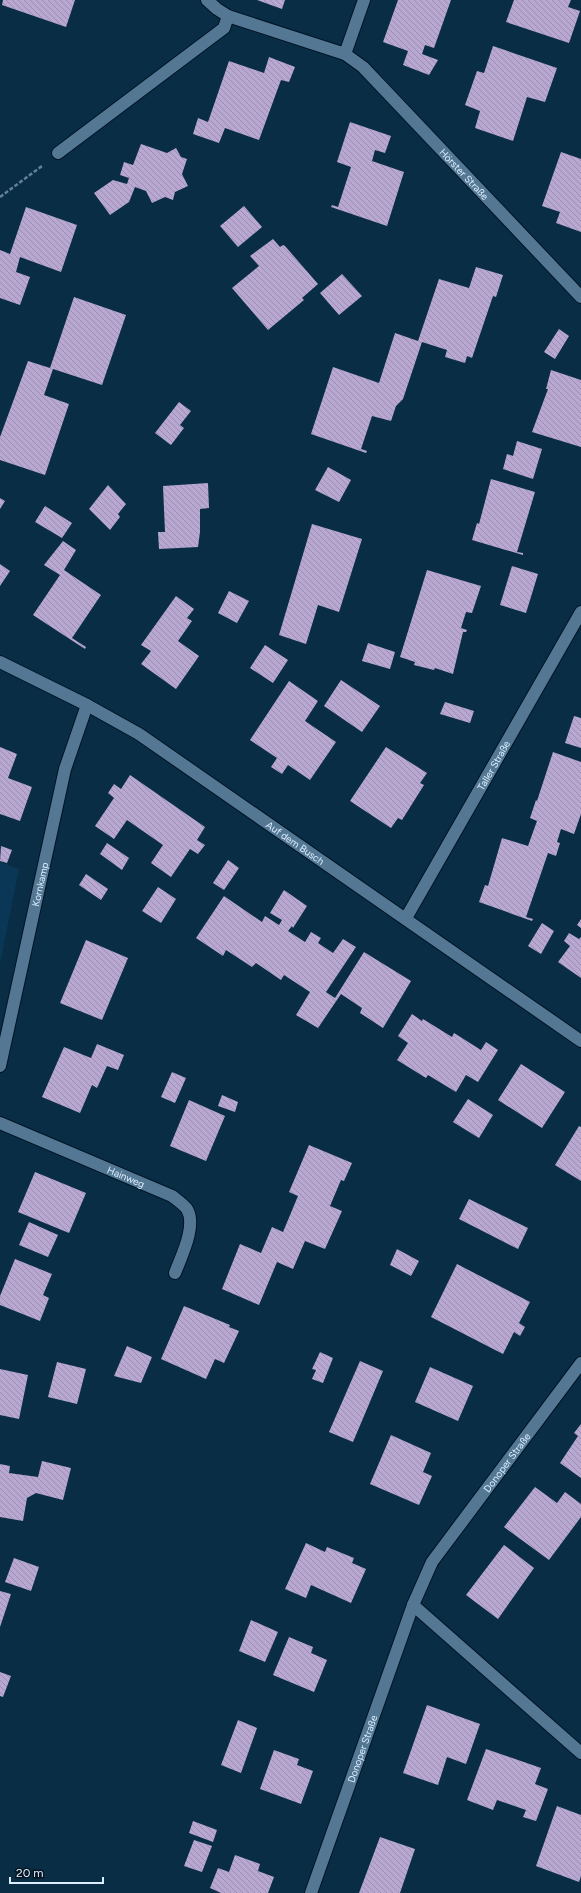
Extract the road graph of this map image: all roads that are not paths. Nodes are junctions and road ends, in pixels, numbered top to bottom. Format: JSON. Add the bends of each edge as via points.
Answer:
{"nodes":[{"id":1,"x":207,"y":0,"type":"edge"},
{"id":2,"x":364,"y":0,"type":"edge"},
{"id":3,"x":228,"y":16,"type":"junction"},
{"id":4,"x":345,"y":54,"type":"junction"},
{"id":5,"x":58,"y":153,"type":"road end"},
{"id":6,"x":581,"y":297,"type":"edge"},
{"id":7,"x":581,"y":612,"type":"edge"},
{"id":8,"x":0,"y":662,"type":"edge"},
{"id":9,"x":87,"y":705,"type":"junction"},
{"id":10,"x":406,"y":918,"type":"junction"},
{"id":11,"x":581,"y":1041,"type":"edge"},
{"id":12,"x":0,"y":1066,"type":"edge"},
{"id":13,"x":0,"y":1123,"type":"edge"},
{"id":14,"x":175,"y":1273,"type":"dead end"},
{"id":15,"x":581,"y":1363,"type":"edge"},
{"id":16,"x":413,"y":1605,"type":"junction"},
{"id":17,"x":581,"y":1753,"type":"edge"},
{"id":18,"x":311,"y":1893,"type":"edge"}],
"edges":[{"from":1,"to":3,"type":"street","name":"Hörster Straße"},
{"from":2,"to":4,"type":"street"},
{"from":3,"to":4,"type":"street","name":"Hörster Straße"},
{"from":3,"to":5,"type":"street","via":[[224,28]]},
{"from":4,"to":6,"type":"street","name":"Hörster Straße","via":[[363,67]]},
{"from":7,"to":10,"type":"street","name":"Taller Straße"},
{"from":8,"to":9,"type":"street","name":"Auf dem Busch"},
{"from":9,"to":10,"type":"street","name":"Auf dem Busch","via":[[152,742]]},
{"from":9,"to":12,"type":"street","name":"Kornkamp","via":[[65,769]]},
{"from":10,"to":11,"type":"street","name":"Auf dem Busch"},
{"from":13,"to":14,"type":"street","name":"Hainweg","via":[[172,1196],[180,1202],[187,1210],[189,1232]]},
{"from":15,"to":16,"type":"street","name":"Donoper Straße","via":[[432,1562]]},
{"from":16,"to":17,"type":"street"},
{"from":16,"to":18,"type":"street","name":"Donoper Straße"}]}
